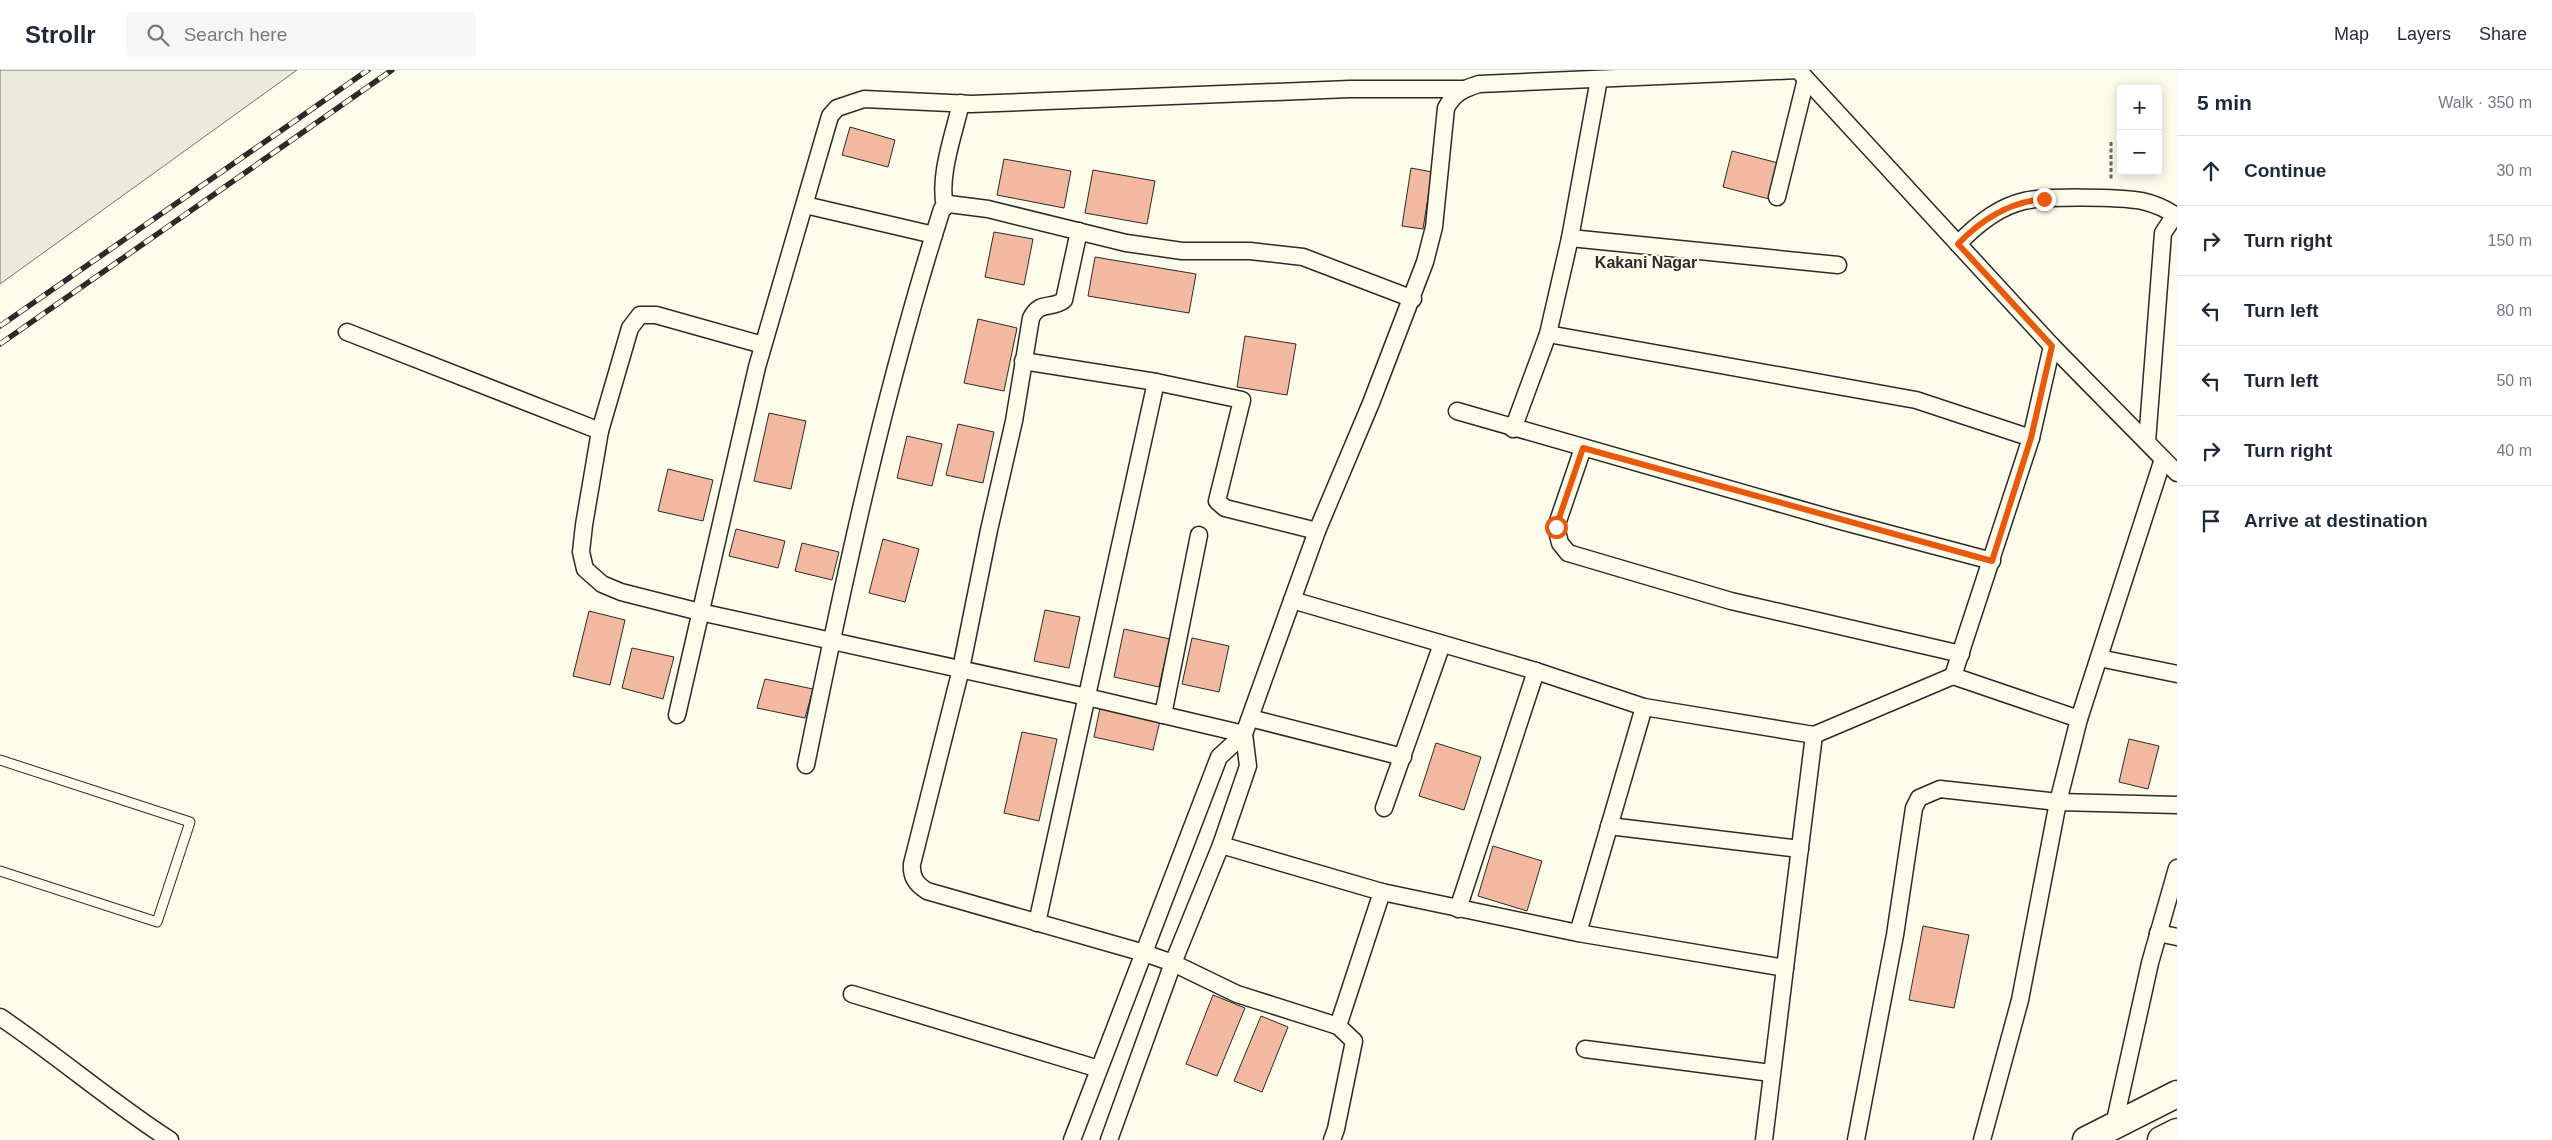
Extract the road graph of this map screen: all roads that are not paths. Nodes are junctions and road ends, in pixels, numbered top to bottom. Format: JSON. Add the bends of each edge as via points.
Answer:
{"nodes":[{"id":1,"x":1599,"y":79,"type":"junction"},
{"id":2,"x":1806,"y":79,"type":"junction"},
{"id":3,"x":1463,"y":89,"type":"junction"},
{"id":4,"x":961,"y":103,"type":"junction"},
{"id":5,"x":1777,"y":197,"type":"dead end"},
{"id":6,"x":805,"y":205,"type":"junction"},
{"id":7,"x":945,"y":207,"type":"junction"},
{"id":8,"x":2177,"y":217,"type":"edge"},
{"id":9,"x":1079,"y":231,"type":"junction"},
{"id":10,"x":934,"y":235,"type":"junction"},
{"id":11,"x":1570,"y":238,"type":"junction"},
{"id":12,"x":1958,"y":244,"type":"junction"},
{"id":13,"x":1838,"y":265,"type":"dead end"},
{"id":14,"x":1413,"y":299,"type":"junction"},
{"id":15,"x":347,"y":332,"type":"dead end"},
{"id":16,"x":1548,"y":334,"type":"junction"},
{"id":17,"x":763,"y":345,"type":"junction"},
{"id":18,"x":2052,"y":346,"type":"junction"},
{"id":19,"x":1023,"y":361,"type":"junction"},
{"id":20,"x":1156,"y":382,"type":"junction"},
{"id":21,"x":1457,"y":411,"type":"dead end"},
{"id":22,"x":1514,"y":429,"type":"junction"},
{"id":23,"x":600,"y":431,"type":"junction"},
{"id":24,"x":2031,"y":438,"type":"junction"},
{"id":25,"x":2147,"y":442,"type":"junction"},
{"id":26,"x":1583,"y":448,"type":"junction"},
{"id":27,"x":2163,"y":459,"type":"junction"},
{"id":28,"x":2177,"y":473,"type":"edge"},
{"id":29,"x":1317,"y":531,"type":"junction"},
{"id":30,"x":1199,"y":535,"type":"dead end"},
{"id":31,"x":1992,"y":561,"type":"junction"},
{"id":32,"x":1292,"y":600,"type":"junction"},
{"id":33,"x":700,"y":612,"type":"junction"},
{"id":34,"x":832,"y":640,"type":"junction"},
{"id":35,"x":1442,"y":644,"type":"junction"},
{"id":36,"x":1961,"y":654,"type":"junction"},
{"id":37,"x":2099,"y":658,"type":"junction"},
{"id":38,"x":961,"y":668,"type":"junction"},
{"id":39,"x":1536,"y":671,"type":"junction"},
{"id":40,"x":2177,"y":674,"type":"edge"},
{"id":41,"x":1954,"y":676,"type":"junction"},
{"id":42,"x":1087,"y":697,"type":"junction"},
{"id":43,"x":1644,"y":707,"type":"junction"},
{"id":44,"x":677,"y":715,"type":"dead end"},
{"id":45,"x":1163,"y":715,"type":"junction"},
{"id":46,"x":1250,"y":718,"type":"junction"},
{"id":47,"x":2079,"y":719,"type":"junction"},
{"id":48,"x":1244,"y":734,"type":"junction"},
{"id":49,"x":1814,"y":735,"type":"junction"},
{"id":50,"x":1403,"y":756,"type":"junction"},
{"id":51,"x":0,"y":760,"type":"edge"},
{"id":52,"x":806,"y":764,"type":"dead end"},
{"id":53,"x":2058,"y":802,"type":"junction"},
{"id":54,"x":2177,"y":805,"type":"edge"},
{"id":55,"x":1384,"y":808,"type":"dead end"},
{"id":56,"x":1609,"y":826,"type":"junction"},
{"id":57,"x":1220,"y":845,"type":"junction"},
{"id":58,"x":1800,"y":848,"type":"junction"},
{"id":59,"x":2177,"y":868,"type":"edge"},
{"id":60,"x":0,"y":871,"type":"edge"},
{"id":61,"x":1382,"y":892,"type":"junction"},
{"id":62,"x":1458,"y":909,"type":"junction"},
{"id":63,"x":1037,"y":923,"type":"junction"},
{"id":64,"x":2158,"y":933,"type":"junction"},
{"id":65,"x":1578,"y":934,"type":"junction"},
{"id":66,"x":2177,"y":937,"type":"edge"},
{"id":67,"x":1144,"y":953,"type":"junction"},
{"id":68,"x":1173,"y":963,"type":"junction"},
{"id":69,"x":1784,"y":968,"type":"junction"},
{"id":70,"x":852,"y":994,"type":"dead end"},
{"id":71,"x":0,"y":1017,"type":"edge"},
{"id":72,"x":1338,"y":1026,"type":"junction"},
{"id":73,"x":1585,"y":1049,"type":"dead end"},
{"id":74,"x":1099,"y":1069,"type":"junction"},
{"id":75,"x":1771,"y":1073,"type":"junction"},
{"id":76,"x":2177,"y":1094,"type":"edge"},
{"id":77,"x":2114,"y":1126,"type":"junction"},
{"id":78,"x":2177,"y":1132,"type":"edge"},
{"id":79,"x":170,"y":1140,"type":"edge"},
{"id":80,"x":1072,"y":1140,"type":"edge"},
{"id":81,"x":1109,"y":1140,"type":"edge"},
{"id":82,"x":1332,"y":1140,"type":"edge"},
{"id":83,"x":1764,"y":1140,"type":"edge"},
{"id":84,"x":1856,"y":1140,"type":"edge"},
{"id":85,"x":1982,"y":1140,"type":"edge"},
{"id":86,"x":2086,"y":1140,"type":"edge"},
{"id":87,"x":2162,"y":1140,"type":"edge"}],
"edges":[{"from":1,"to":2,"type":"street","via":[[1798,70]]},
{"from":1,"to":3,"type":"street","via":[[1479,84]]},
{"from":1,"to":11,"type":"street"},
{"from":2,"to":5,"type":"street"},
{"from":2,"to":12,"type":"street"},
{"from":3,"to":4,"type":"street","via":[[1350,89]]},
{"from":3,"to":14,"type":"street","via":[[1452,97],[1446,108],[1434,227]]},
{"from":4,"to":6,"type":"street","via":[[864,100],[837,108],[830,116]]},
{"from":4,"to":7,"type":"street","via":[[944,176],[942,196]]},
{"from":6,"to":10,"type":"street"},
{"from":6,"to":17,"type":"street"},
{"from":7,"to":9,"type":"street","via":[[949,204],[988,209]]},
{"from":7,"to":10,"type":"street"},
{"from":8,"to":12,"type":"street","via":[[2165,208],[2142,201],[2025,200],[1975,226]]},
{"from":8,"to":25,"type":"street","via":[[2163,234]]},
{"from":9,"to":14,"type":"street","via":[[1126,243],[1182,251],[1250,251],[1303,257]]},
{"from":9,"to":19,"type":"street","via":[[1064,300],[1035,310]]},
{"from":10,"to":34,"type":"street","via":[[887,399]]},
{"from":11,"to":13,"type":"street"},
{"from":11,"to":16,"type":"street"},
{"from":12,"to":18,"type":"street"},
{"from":14,"to":29,"type":"street"},
{"from":15,"to":23,"type":"street"},
{"from":16,"to":22,"type":"street"},
{"from":16,"to":24,"type":"street","via":[[1916,400]]},
{"from":17,"to":23,"type":"street","via":[[656,315],[640,315],[630,328]]},
{"from":17,"to":33,"type":"street"},
{"from":18,"to":24,"type":"street"},
{"from":18,"to":25,"type":"street"},
{"from":19,"to":20,"type":"street"},
{"from":19,"to":38,"type":"street","via":[[1014,421]]},
{"from":20,"to":29,"type":"street","via":[[1242,400],[1217,500],[1225,508]]},
{"from":20,"to":42,"type":"street"},
{"from":21,"to":22,"type":"street"},
{"from":22,"to":26,"type":"street"},
{"from":23,"to":33,"type":"street","via":[[584,525],[582,552],[585,569],[602,584],[621,592]]},
{"from":24,"to":31,"type":"street"},
{"from":25,"to":27,"type":"street"},
{"from":26,"to":31,"type":"street"},
{"from":26,"to":36,"type":"street","via":[[1556,527],[1560,543],[1568,553],[1731,601]]},
{"from":27,"to":28,"type":"street"},
{"from":27,"to":37,"type":"street"},
{"from":29,"to":32,"type":"street"},
{"from":30,"to":45,"type":"street"},
{"from":31,"to":36,"type":"street"},
{"from":32,"to":35,"type":"street"},
{"from":32,"to":46,"type":"street"},
{"from":33,"to":34,"type":"street"},
{"from":33,"to":44,"type":"street"},
{"from":34,"to":38,"type":"street"},
{"from":34,"to":52,"type":"street"},
{"from":35,"to":39,"type":"street"},
{"from":35,"to":50,"type":"street"},
{"from":36,"to":41,"type":"street"},
{"from":37,"to":40,"type":"street"},
{"from":37,"to":47,"type":"street"},
{"from":38,"to":42,"type":"street"},
{"from":38,"to":63,"type":"street","via":[[911,872],[917,885],[927,891]]},
{"from":39,"to":43,"type":"street"},
{"from":39,"to":62,"type":"street"},
{"from":41,"to":47,"type":"street"},
{"from":41,"to":49,"type":"street"},
{"from":42,"to":45,"type":"street"},
{"from":42,"to":63,"type":"street"},
{"from":43,"to":49,"type":"street"},
{"from":43,"to":56,"type":"street"},
{"from":45,"to":48,"type":"street"},
{"from":46,"to":48,"type":"street"},
{"from":46,"to":50,"type":"street"},
{"from":47,"to":53,"type":"street"},
{"from":48,"to":57,"type":"street","via":[[1248,766]]},
{"from":48,"to":67,"type":"street","via":[[1219,757]]},
{"from":49,"to":58,"type":"street"},
{"from":50,"to":55,"type":"street"},
{"from":51,"to":60,"type":"lane","via":[[190,822],[157,922]]},
{"from":53,"to":54,"type":"street"},
{"from":53,"to":84,"type":"street","via":[[1940,789],[1918,798]]},
{"from":53,"to":85,"type":"street","via":[[2020,1000]]},
{"from":56,"to":58,"type":"street"},
{"from":56,"to":65,"type":"street"},
{"from":57,"to":61,"type":"street"},
{"from":57,"to":68,"type":"street"},
{"from":58,"to":69,"type":"street"},
{"from":59,"to":64,"type":"street"},
{"from":61,"to":62,"type":"street"},
{"from":61,"to":72,"type":"street"},
{"from":62,"to":65,"type":"street"},
{"from":63,"to":67,"type":"street"},
{"from":64,"to":66,"type":"street"},
{"from":64,"to":77,"type":"street"},
{"from":65,"to":69,"type":"street"},
{"from":67,"to":68,"type":"street"},
{"from":67,"to":74,"type":"street"},
{"from":68,"to":72,"type":"street","via":[[1237,994]]},
{"from":68,"to":81,"type":"street"},
{"from":69,"to":75,"type":"street"},
{"from":70,"to":74,"type":"street"},
{"from":71,"to":79,"type":"street"},
{"from":72,"to":82,"type":"street","via":[[1354,1041]]},
{"from":73,"to":75,"type":"street"},
{"from":74,"to":80,"type":"street"},
{"from":75,"to":83,"type":"street"},
{"from":76,"to":77,"type":"main road"},
{"from":77,"to":86,"type":"main road"},
{"from":78,"to":87,"type":"main road"}]}
